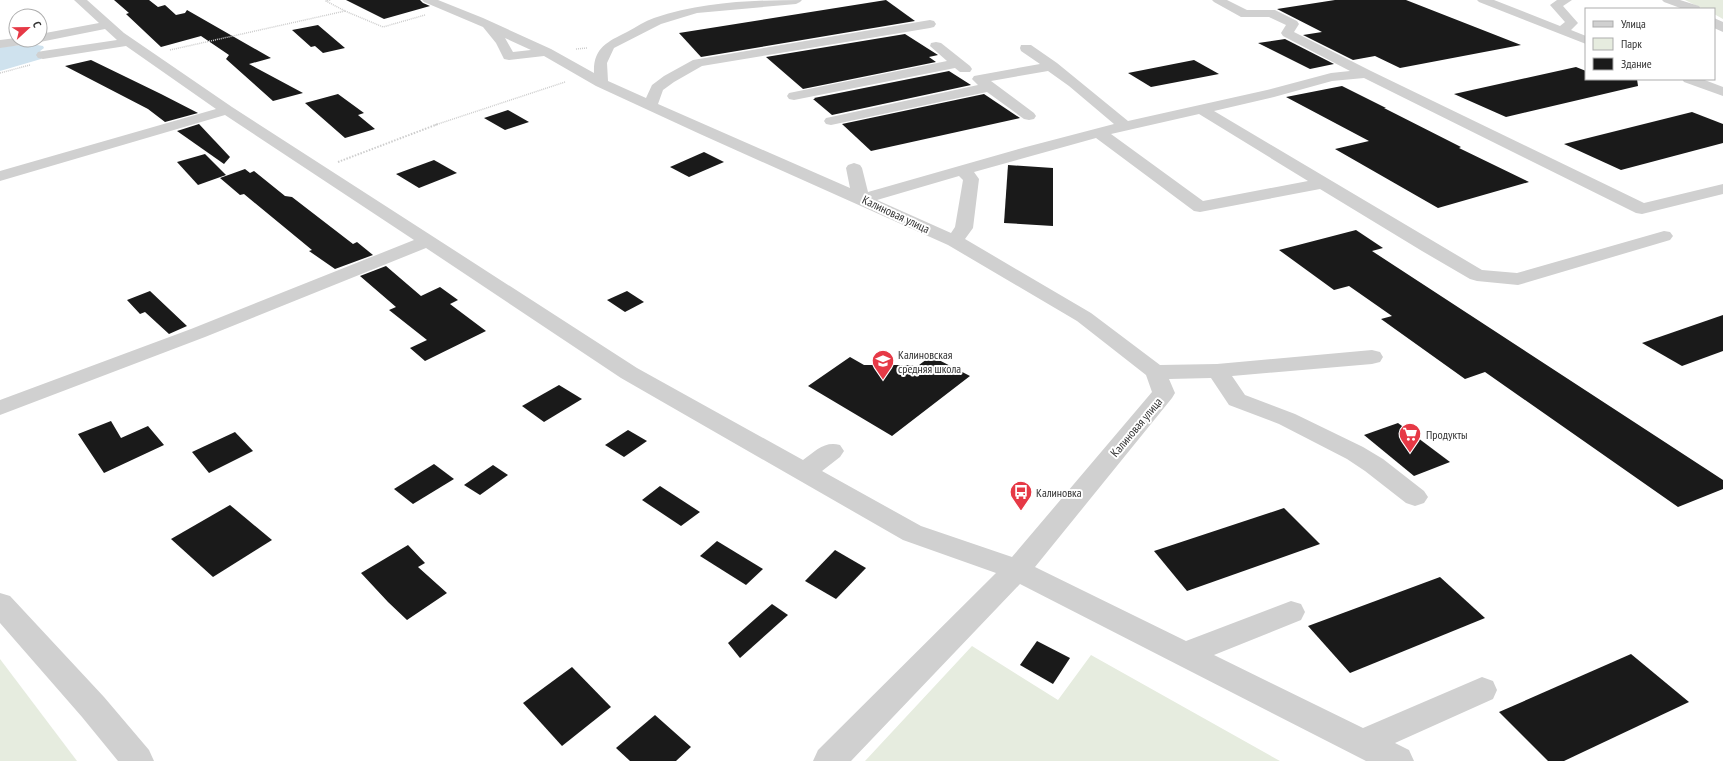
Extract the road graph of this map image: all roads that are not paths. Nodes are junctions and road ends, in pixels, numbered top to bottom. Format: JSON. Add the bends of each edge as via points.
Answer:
{"nodes":[{"id":1,"x":80,"y":0,"type":"edge"},
{"id":2,"x":428,"y":0,"type":"edge"},
{"id":3,"x":796,"y":0,"type":"edge"},
{"id":4,"x":1218,"y":0,"type":"edge"},
{"id":5,"x":1483,"y":0,"type":"edge"},
{"id":6,"x":1566,"y":0,"type":"edge"},
{"id":7,"x":1668,"y":0,"type":"edge"},
{"id":8,"x":710,"y":4,"type":"edge"},
{"id":9,"x":1692,"y":8,"type":"edge"},
{"id":10,"x":486,"y":24,"type":"junction"},
{"id":11,"x":930,"y":24,"type":"dead end"},
{"id":12,"x":107,"y":25,"type":"junction"},
{"id":13,"x":1562,"y":30,"type":"junction"},
{"id":14,"x":48,"y":37,"type":"edge"},
{"id":15,"x":1585,"y":40,"type":"edge"},
{"id":16,"x":128,"y":42,"type":"junction"},
{"id":17,"x":8,"y":43,"type":"edge"},
{"id":18,"x":1,"y":44,"type":"dead end"},
{"id":19,"x":936,"y":46,"type":"dead end"},
{"id":20,"x":1026,"y":48,"type":"dead end"},
{"id":21,"x":546,"y":52,"type":"junction"},
{"id":22,"x":42,"y":55,"type":"dead end"},
{"id":23,"x":958,"y":63,"type":"junction"},
{"id":24,"x":1052,"y":66,"type":"junction"},
{"id":25,"x":1366,"y":74,"type":"junction"},
{"id":26,"x":593,"y":78,"type":"junction"},
{"id":27,"x":1692,"y":80,"type":"edge"},
{"id":28,"x":984,"y":83,"type":"junction"},
{"id":29,"x":1723,"y":92,"type":"edge"},
{"id":30,"x":794,"y":96,"type":"dead end"},
{"id":31,"x":650,"y":106,"type":"junction"},
{"id":32,"x":1201,"y":109,"type":"junction"},
{"id":33,"x":227,"y":110,"type":"junction"},
{"id":34,"x":1029,"y":116,"type":"dead end"},
{"id":35,"x":831,"y":121,"type":"dead end"},
{"id":36,"x":1126,"y":126,"type":"junction"},
{"id":37,"x":1099,"y":133,"type":"junction"},
{"id":38,"x":854,"y":168,"type":"dead end"},
{"id":39,"x":963,"y":170,"type":"junction"},
{"id":40,"x":0,"y":176,"type":"edge"},
{"id":41,"x":1323,"y":183,"type":"junction"},
{"id":42,"x":1723,"y":189,"type":"edge"},
{"id":43,"x":861,"y":198,"type":"junction"},
{"id":44,"x":1664,"y":236,"type":"dead end"},
{"id":45,"x":428,"y":241,"type":"junction"},
{"id":46,"x":954,"y":241,"type":"junction"},
{"id":47,"x":1372,"y":357,"type":"dead end"},
{"id":48,"x":1217,"y":371,"type":"junction"},
{"id":49,"x":1155,"y":372,"type":"junction"},
{"id":50,"x":0,"y":408,"type":"edge"},
{"id":51,"x":832,"y":451,"type":"dead end"},
{"id":52,"x":804,"y":472,"type":"junction"},
{"id":53,"x":1415,"y":497,"type":"dead end"},
{"id":54,"x":1017,"y":570,"type":"junction"},
{"id":55,"x":0,"y":604,"type":"edge"},
{"id":56,"x":1291,"y":612,"type":"dead end"},
{"id":57,"x":1184,"y":654,"type":"junction"},
{"id":58,"x":1482,"y":690,"type":"dead end"},
{"id":59,"x":1362,"y":743,"type":"junction"},
{"id":60,"x":138,"y":761,"type":"edge"},
{"id":61,"x":829,"y":761,"type":"edge"},
{"id":62,"x":1398,"y":761,"type":"edge"}],
"edges":[{"from":1,"to":12,"type":"street"},
{"from":2,"to":10,"type":"street","name":"Калиновая улица"},
{"from":3,"to":8,"type":"street"},
{"from":4,"to":25,"type":"street","via":[[1245,14],[1271,13],[1294,24],[1287,33]]},
{"from":5,"to":13,"type":"street"},
{"from":6,"to":13,"type":"street","via":[[1556,5],[1572,23]]},
{"from":7,"to":9,"type":"street"},
{"from":8,"to":26,"type":"street","via":[[670,10],[657,21],[609,46]]},
{"from":10,"to":21,"type":"street","name":"Калиновая улица"},
{"from":10,"to":21,"type":"street","via":[[502,42],[509,56]]},
{"from":11,"to":31,"type":"street","via":[[698,63],[657,88]]},
{"from":12,"to":14,"type":"street"},
{"from":12,"to":16,"type":"street"},
{"from":13,"to":15,"type":"street"},
{"from":16,"to":22,"type":"street"},
{"from":16,"to":33,"type":"street"},
{"from":17,"to":18,"type":"street"},
{"from":19,"to":23,"type":"street"},
{"from":20,"to":24,"type":"street"},
{"from":21,"to":26,"type":"street","name":"Калиновая улица"},
{"from":23,"to":28,"type":"street"},
{"from":23,"to":30,"type":"street"},
{"from":24,"to":28,"type":"street"},
{"from":24,"to":36,"type":"street"},
{"from":25,"to":32,"type":"street","via":[[1331,77]]},
{"from":25,"to":42,"type":"street","via":[[1642,209]]},
{"from":26,"to":31,"type":"street","name":"Калиновая улица"},
{"from":27,"to":29,"type":"street"},
{"from":28,"to":34,"type":"street"},
{"from":28,"to":35,"type":"street"},
{"from":31,"to":43,"type":"street","name":"Калиновая улица"},
{"from":32,"to":36,"type":"street"},
{"from":32,"to":41,"type":"street"},
{"from":33,"to":40,"type":"street"},
{"from":33,"to":45,"type":"street"},
{"from":36,"to":37,"type":"street"},
{"from":37,"to":39,"type":"street"},
{"from":37,"to":41,"type":"street","via":[[1200,207]]},
{"from":38,"to":43,"type":"street"},
{"from":39,"to":43,"type":"street"},
{"from":39,"to":46,"type":"street","via":[[971,179],[964,228]]},
{"from":41,"to":44,"type":"street","via":[[1477,275],[1518,279]]},
{"from":43,"to":46,"type":"street","name":"Калиновая улица"},
{"from":45,"to":50,"type":"street","via":[[198,333]]},
{"from":45,"to":52,"type":"street","via":[[629,373]]},
{"from":46,"to":49,"type":"street","name":"Калиновая улица","via":[[1084,317]]},
{"from":47,"to":48,"type":"street"},
{"from":48,"to":49,"type":"street"},
{"from":48,"to":53,"type":"street","via":[[1237,400],[1286,419],[1355,453]]},
{"from":49,"to":54,"type":"street","name":"Калиновая улица","via":[[1164,393]]},
{"from":51,"to":52,"type":"street"},
{"from":52,"to":54,"type":"street","via":[[912,533]]},
{"from":54,"to":57,"type":"street"},
{"from":54,"to":61,"type":"street"},
{"from":55,"to":60,"type":"street"},
{"from":56,"to":57,"type":"street"},
{"from":57,"to":59,"type":"street"},
{"from":58,"to":59,"type":"street"},
{"from":59,"to":62,"type":"street"}]}
